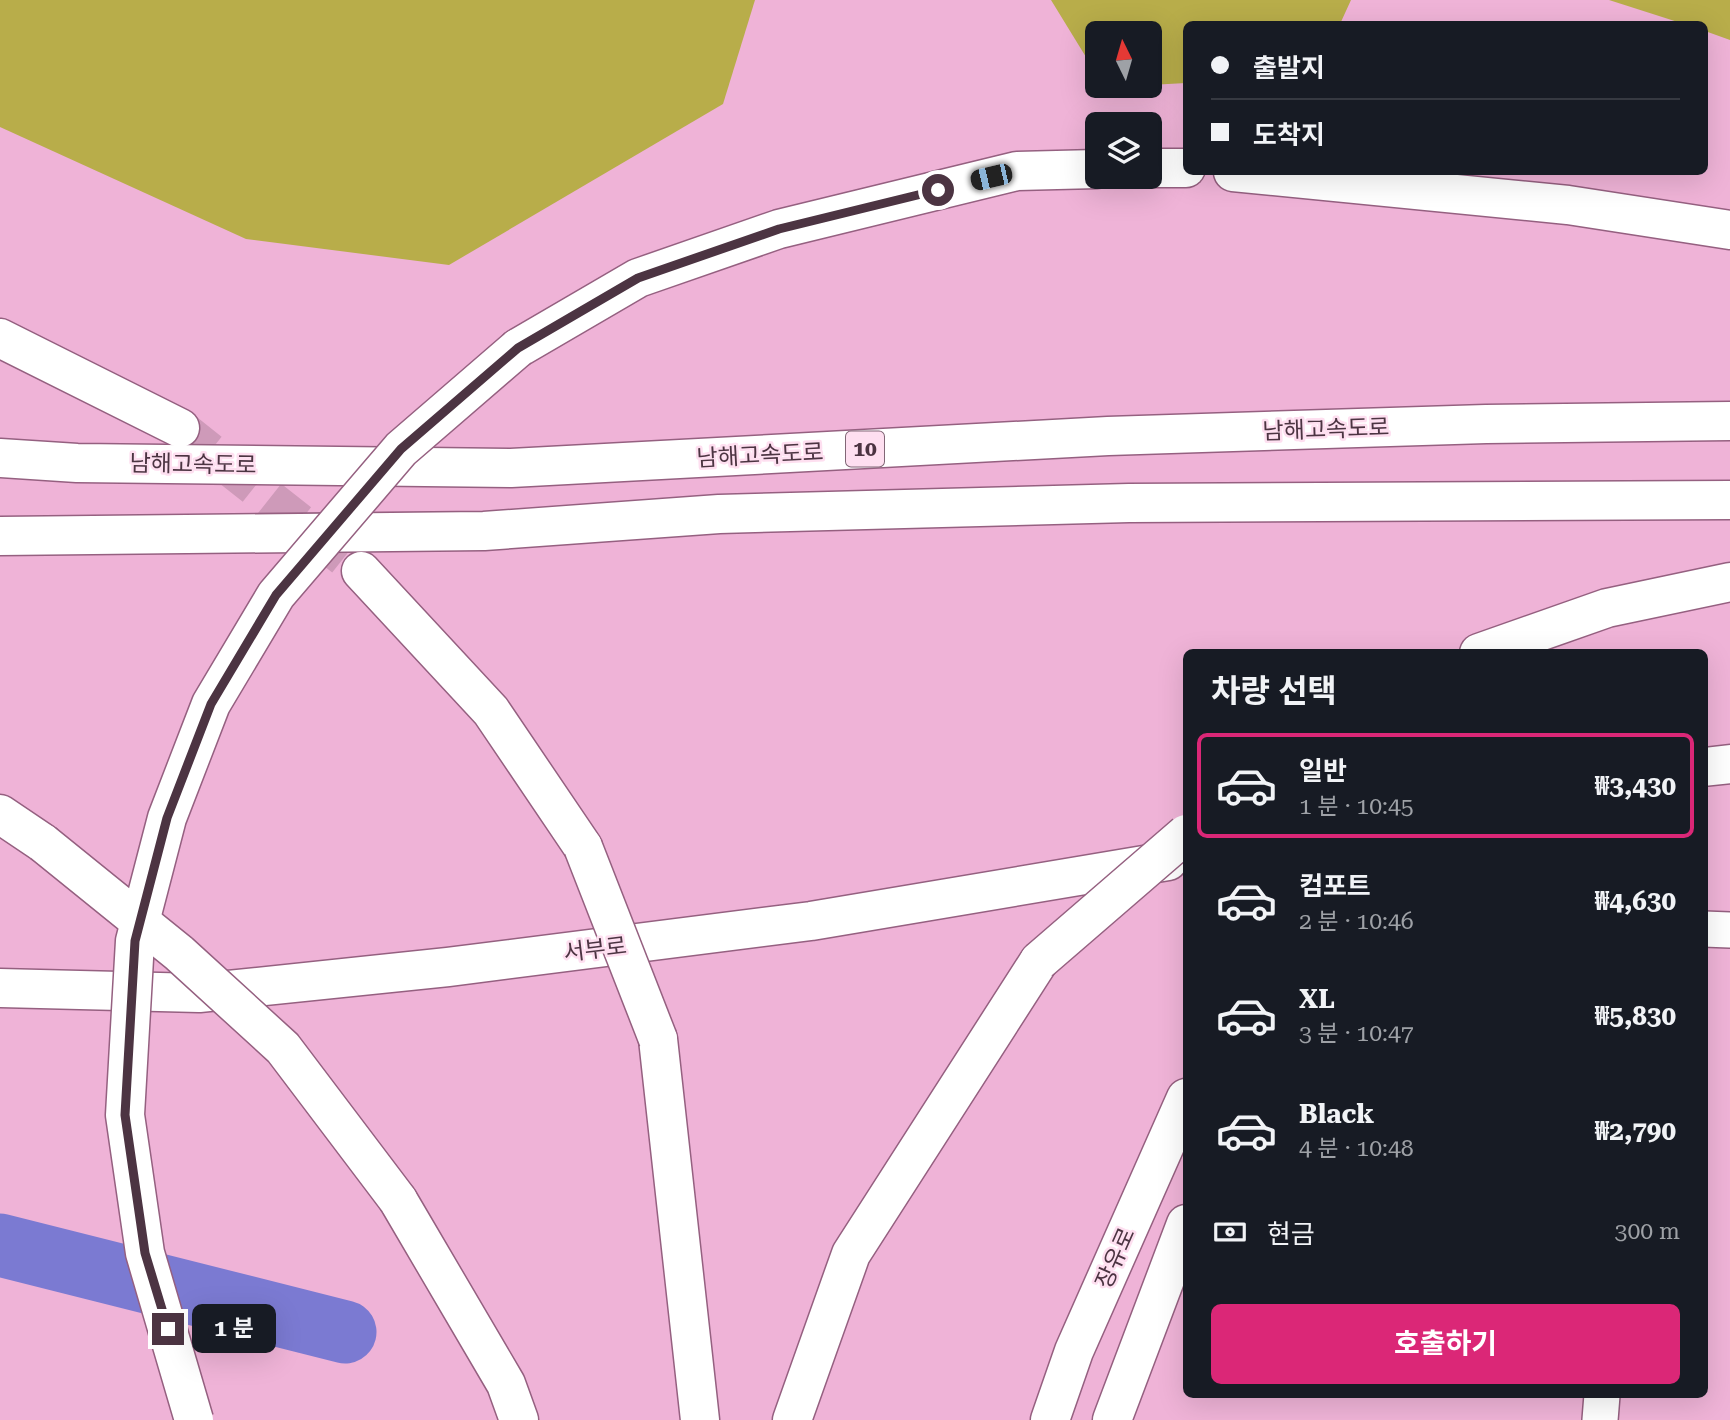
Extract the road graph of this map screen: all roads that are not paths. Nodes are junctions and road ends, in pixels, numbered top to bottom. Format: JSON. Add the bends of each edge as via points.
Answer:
{"nodes":[{"id":1,"x":1183,"y":167,"type":"edge"},
{"id":2,"x":1162,"y":168,"type":"edge"},
{"id":3,"x":1085,"y":169,"type":"edge"},
{"id":4,"x":1263,"y":175,"type":"edge"},
{"id":5,"x":1730,"y":230,"type":"edge"},
{"id":6,"x":0,"y":338,"type":"edge"},
{"id":7,"x":1730,"y":421,"type":"edge"},
{"id":8,"x":180,"y":428,"type":"tunnel mouth"},
{"id":9,"x":0,"y":457,"type":"edge"},
{"id":10,"x":1730,"y":499,"type":"edge"},
{"id":11,"x":0,"y":536,"type":"edge"},
{"id":12,"x":362,"y":571,"type":"tunnel mouth"},
{"id":13,"x":1730,"y":582,"type":"edge"},
{"id":14,"x":1490,"y":649,"type":"edge"},
{"id":15,"x":1730,"y":764,"type":"edge"},
{"id":16,"x":1708,"y":767,"type":"edge"},
{"id":17,"x":0,"y":814,"type":"edge"},
{"id":18,"x":1183,"y":837,"type":"edge"},
{"id":19,"x":1183,"y":859,"type":"edge"},
{"id":20,"x":1708,"y":929,"type":"edge"},
{"id":21,"x":1730,"y":930,"type":"edge"},
{"id":22,"x":0,"y":988,"type":"edge"},
{"id":23,"x":1183,"y":1105,"type":"edge"},
{"id":24,"x":1183,"y":1232,"type":"edge"},
{"id":25,"x":1602,"y":1398,"type":"edge"},
{"id":26,"x":194,"y":1420,"type":"edge"},
{"id":27,"x":519,"y":1420,"type":"edge"},
{"id":28,"x":700,"y":1420,"type":"edge"},
{"id":29,"x":792,"y":1420,"type":"edge"},
{"id":30,"x":1050,"y":1420,"type":"edge"},
{"id":31,"x":1112,"y":1420,"type":"edge"},
{"id":32,"x":1600,"y":1420,"type":"edge"}],
"edges":[{"from":1,"to":2,"type":"main road"},
{"from":3,"to":26,"type":"main road","bridge":true,"via":[[1017,171],[779,229],[638,278],[518,348],[401,449],[276,595],[211,704],[167,818],[135,941],[125,1115],[145,1253]]},
{"from":4,"to":5,"type":"main road","via":[[1568,205]]},
{"from":6,"to":8,"type":"main road"},
{"from":7,"to":9,"type":"main road","name":"남해고속도로","number":"10","via":[[1108,436],[511,468],[78,463]]},
{"from":10,"to":11,"type":"main road","via":[[1129,503],[719,514],[484,531]]},
{"from":12,"to":28,"type":"main road","bridge":true,"via":[[491,711],[583,847],[659,1039]]},
{"from":13,"to":14,"type":"main road","via":[[1607,608]]},
{"from":15,"to":16,"type":"main road"},
{"from":17,"to":27,"type":"main road","bridge":true,"via":[[179,953],[283,1048],[398,1200],[506,1384]]},
{"from":18,"to":29,"type":"main road","bridge":true,"via":[[1038,961],[851,1254]]},
{"from":19,"to":22,"type":"main road","name":"서부로","via":[[811,921],[435,969],[199,993]]},
{"from":20,"to":21,"type":"street"},
{"from":23,"to":30,"type":"main road","name":"장유로","via":[[1074,1351]]},
{"from":24,"to":31,"type":"main road"},
{"from":25,"to":32,"type":"street"}]}
